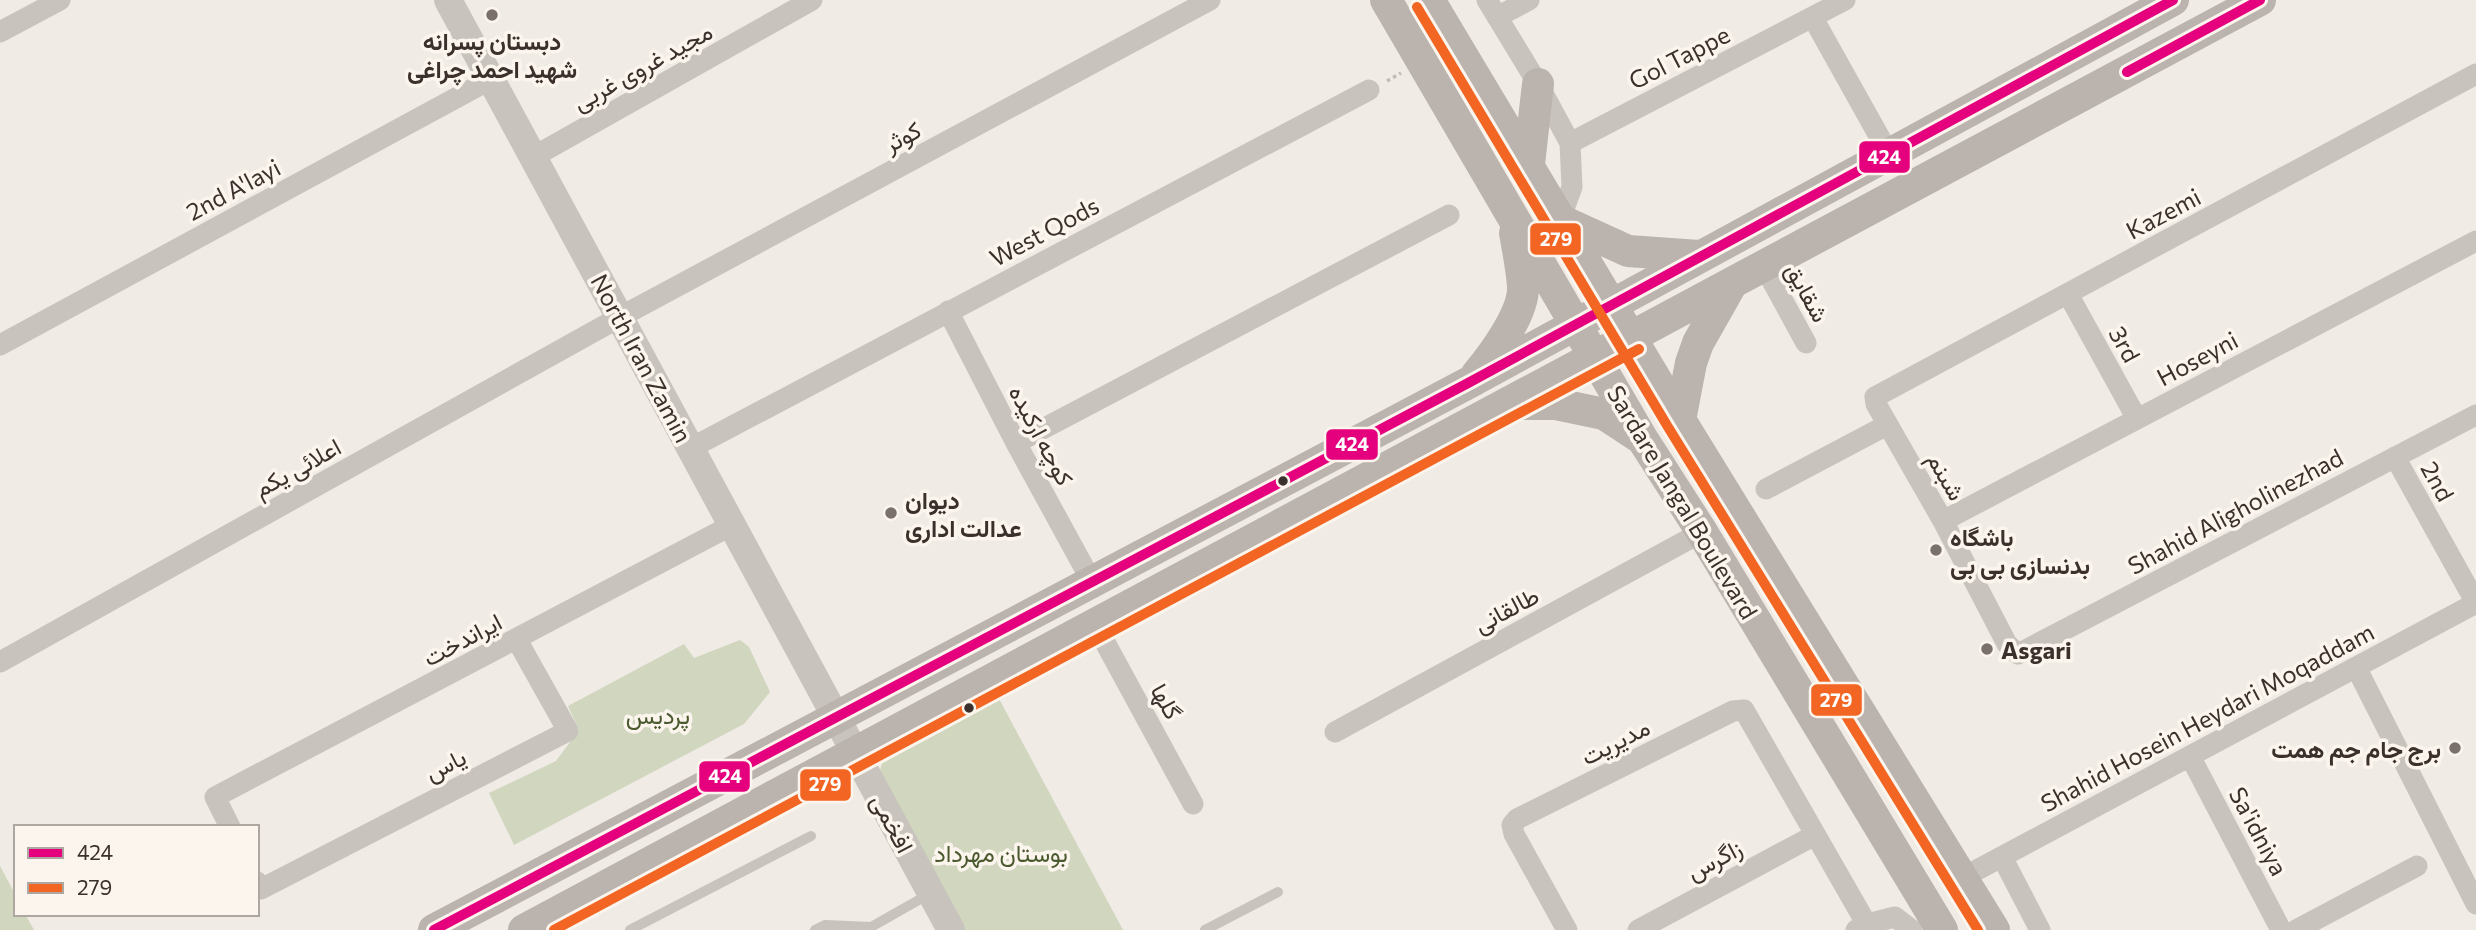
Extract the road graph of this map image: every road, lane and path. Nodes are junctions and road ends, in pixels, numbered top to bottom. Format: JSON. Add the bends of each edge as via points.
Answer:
{"nodes":[{"id":1,"x":60,"y":0,"type":"edge"},
{"id":2,"x":449,"y":0,"type":"edge"},
{"id":3,"x":812,"y":0,"type":"edge"},
{"id":4,"x":1210,"y":0,"type":"edge"},
{"id":5,"x":1385,"y":0,"type":"edge"},
{"id":6,"x":1429,"y":0,"type":"edge"},
{"id":7,"x":1529,"y":0,"type":"edge"},
{"id":8,"x":1845,"y":0,"type":"edge"},
{"id":9,"x":2173,"y":0,"type":"edge"},
{"id":10,"x":2260,"y":0,"type":"edge"},
{"id":11,"x":1492,"y":8,"type":"edge"},
{"id":12,"x":1813,"y":18,"type":"junction"},
{"id":13,"x":0,"y":32,"type":"edge"},
{"id":14,"x":1422,"y":62,"type":"junction"},
{"id":15,"x":2476,"y":74,"type":"edge"},
{"id":16,"x":491,"y":79,"type":"junction"},
{"id":17,"x":1538,"y":84,"type":"junction"},
{"id":18,"x":1369,"y":90,"type":"joint"},
{"id":19,"x":1570,"y":143,"type":"junction"},
{"id":20,"x":1889,"y":154,"type":"junction"},
{"id":21,"x":533,"y":157,"type":"junction"},
{"id":22,"x":1529,"y":164,"type":"junction"},
{"id":23,"x":1449,"y":215,"type":"dead end"},
{"id":24,"x":1513,"y":217,"type":"junction"},
{"id":25,"x":1560,"y":220,"type":"junction"},
{"id":26,"x":2476,"y":241,"type":"edge"},
{"id":27,"x":1699,"y":256,"type":"junction"},
{"id":28,"x":1764,"y":266,"type":"junction"},
{"id":29,"x":1732,"y":283,"type":"junction"},
{"id":30,"x":2067,"y":294,"type":"junction"},
{"id":31,"x":1612,"y":304,"type":"junction"},
{"id":32,"x":948,"y":311,"type":"junction"},
{"id":33,"x":620,"y":317,"type":"junction"},
{"id":34,"x":1575,"y":324,"type":"junction"},
{"id":35,"x":1632,"y":337,"type":"junction"},
{"id":36,"x":1806,"y":343,"type":"dead end"},
{"id":37,"x":0,"y":345,"type":"edge"},
{"id":38,"x":1595,"y":357,"type":"junction"},
{"id":39,"x":1470,"y":382,"type":"junction"},
{"id":40,"x":1875,"y":397,"type":"joint"},
{"id":41,"x":1505,"y":404,"type":"junction"},
{"id":42,"x":2476,"y":415,"type":"edge"},
{"id":43,"x":2137,"y":419,"type":"junction"},
{"id":44,"x":1680,"y":420,"type":"junction"},
{"id":45,"x":1887,"y":425,"type":"junction"},
{"id":46,"x":1643,"y":440,"type":"junction"},
{"id":47,"x":1016,"y":443,"type":"junction"},
{"id":48,"x":691,"y":448,"type":"junction"},
{"id":49,"x":2395,"y":457,"type":"junction"},
{"id":50,"x":1766,"y":489,"type":"dead end"},
{"id":51,"x":1943,"y":521,"type":"junction"},
{"id":52,"x":732,"y":525,"type":"junction"},
{"id":53,"x":1702,"y":533,"type":"junction"},
{"id":54,"x":1092,"y":582,"type":"junction"},
{"id":55,"x":2476,"y":603,"type":"edge"},
{"id":56,"x":1095,"y":624,"type":"junction"},
{"id":57,"x":517,"y":640,"type":"junction"},
{"id":58,"x":2018,"y":654,"type":"joint"},
{"id":59,"x":0,"y":662,"type":"edge"},
{"id":60,"x":2356,"y":667,"type":"junction"},
{"id":61,"x":835,"y":716,"type":"junction"},
{"id":62,"x":1335,"y":732,"type":"dead end"},
{"id":63,"x":855,"y":753,"type":"junction"},
{"id":64,"x":2190,"y":756,"type":"junction"},
{"id":65,"x":1193,"y":804,"type":"dead end"},
{"id":66,"x":229,"y":825,"type":"edge"},
{"id":67,"x":1815,"y":835,"type":"junction"},
{"id":68,"x":811,"y":836,"type":"dead end"},
{"id":69,"x":2002,"y":857,"type":"junction"},
{"id":70,"x":2417,"y":866,"type":"dead end"},
{"id":71,"x":1962,"y":878,"type":"junction"},
{"id":72,"x":259,"y":886,"type":"edge"},
{"id":73,"x":1278,"y":892,"type":"dead end"},
{"id":74,"x":931,"y":893,"type":"junction"},
{"id":75,"x":2476,"y":904,"type":"edge"},
{"id":76,"x":1864,"y":928,"type":"edge"},
{"id":77,"x":871,"y":929,"type":"edge"},
{"id":78,"x":434,"y":930,"type":"edge"},
{"id":79,"x":524,"y":930,"type":"edge"},
{"id":80,"x":630,"y":930,"type":"edge"},
{"id":81,"x":815,"y":930,"type":"edge"},
{"id":82,"x":951,"y":930,"type":"edge"},
{"id":83,"x":1205,"y":930,"type":"edge"},
{"id":84,"x":1567,"y":930,"type":"edge"},
{"id":85,"x":1638,"y":930,"type":"edge"},
{"id":86,"x":1912,"y":930,"type":"edge"},
{"id":87,"x":1942,"y":930,"type":"edge"},
{"id":88,"x":1994,"y":930,"type":"edge"},
{"id":89,"x":2040,"y":930,"type":"edge"},
{"id":90,"x":2281,"y":930,"type":"edge"},
{"id":91,"x":2296,"y":930,"type":"edge"}],
"edges":[{"from":1,"to":13,"type":"street"},
{"from":2,"to":16,"type":"street","name":"North Iran Zamin"},
{"from":3,"to":21,"type":"street","name":"مجید غروی غربی"},
{"from":4,"to":33,"type":"street","name":"کوثر"},
{"from":5,"to":14,"type":"main road","name":"Sardare Jangal Boulevard"},
{"from":6,"to":22,"type":"main road","name":"Sardare Jangal Boulevard"},
{"from":7,"to":11,"type":"street"},
{"from":8,"to":12,"type":"street","name":"Gol Tappe"},
{"from":9,"to":20,"type":"main road"},
{"from":10,"to":28,"type":"main road"},
{"from":11,"to":17,"type":"street"},
{"from":12,"to":19,"type":"street","name":"Gol Tappe"},
{"from":12,"to":20,"type":"street"},
{"from":14,"to":18,"type":"path"},
{"from":14,"to":24,"type":"main road","name":"Sardare Jangal Boulevard"},
{"from":15,"to":30,"type":"street","name":"Kazemi"},
{"from":16,"to":21,"type":"street","name":"North Iran Zamin"},
{"from":16,"to":37,"type":"street","name":"2nd A'layi"},
{"from":17,"to":19,"type":"street"},
{"from":17,"to":22,"type":"main road"},
{"from":18,"to":32,"type":"street","name":"West Qods"},
{"from":19,"to":25,"type":"street","via":[[1572,187]]},
{"from":20,"to":27,"type":"main road"},
{"from":21,"to":33,"type":"street","name":"North Iran Zamin"},
{"from":22,"to":25,"type":"main road","name":"Sardare Jangal Boulevard"},
{"from":23,"to":47,"type":"street"},
{"from":24,"to":34,"type":"main road","name":"Sardare Jangal Boulevard"},
{"from":24,"to":39,"type":"main road","via":[[1524,290],[1496,351]]},
{"from":25,"to":27,"type":"main road","via":[[1628,251]]},
{"from":25,"to":31,"type":"main road","name":"Sardare Jangal Boulevard"},
{"from":26,"to":43,"type":"street","name":"Hoseyni"},
{"from":27,"to":31,"type":"main road"},
{"from":28,"to":29,"type":"main road"},
{"from":28,"to":36,"type":"street","name":"شقایق"},
{"from":29,"to":35,"type":"main road"},
{"from":29,"to":44,"type":"main road","via":[[1698,342]]},
{"from":30,"to":40,"type":"street","name":"Kazemi"},
{"from":30,"to":43,"type":"street","name":"3rd"},
{"from":31,"to":34,"type":"main road"},
{"from":31,"to":35,"type":"main road","name":"Sardare Jangal Boulevard"},
{"from":32,"to":47,"type":"street","name":"کوچه ارکیده"},
{"from":32,"to":48,"type":"street","name":"West Qods"},
{"from":33,"to":48,"type":"street","name":"North Iran Zamin"},
{"from":33,"to":59,"type":"street","name":"اعلائی یکم"},
{"from":34,"to":38,"type":"main road","name":"Sardare Jangal Boulevard"},
{"from":34,"to":39,"type":"main road"},
{"from":35,"to":38,"type":"main road"},
{"from":35,"to":44,"type":"main road","name":"Sardare Jangal Boulevard"},
{"from":38,"to":41,"type":"main road"},
{"from":38,"to":46,"type":"main road","name":"Sardare Jangal Boulevard"},
{"from":39,"to":54,"type":"main road"},
{"from":40,"to":45,"type":"street","name":"شبنم"},
{"from":41,"to":46,"type":"main road","via":[[1556,404],[1604,414]]},
{"from":41,"to":56,"type":"main road"},
{"from":42,"to":49,"type":"street","name":"Shahid Aligholinezhad"},
{"from":43,"to":51,"type":"street","name":"Hoseyni"},
{"from":44,"to":71,"type":"main road","name":"Sardare Jangal Boulevard"},
{"from":45,"to":50,"type":"street"},
{"from":45,"to":51,"type":"street","name":"شبنم"},
{"from":46,"to":53,"type":"main road","name":"Sardare Jangal Boulevard"},
{"from":47,"to":54,"type":"street","name":"کوچه ارکیده"},
{"from":48,"to":52,"type":"street","name":"North Iran Zamin"},
{"from":49,"to":55,"type":"street","name":"2nd"},
{"from":49,"to":58,"type":"street","name":"Shahid Aligholinezhad"},
{"from":51,"to":58,"type":"street","name":"شبنم","via":[[2007,644]]},
{"from":52,"to":57,"type":"street","name":"ایراندخت"},
{"from":52,"to":61,"type":"street","name":"North Iran Zamin"},
{"from":53,"to":62,"type":"street","name":"طالقانی"},
{"from":53,"to":87,"type":"main road","name":"Sardare Jangal Boulevard"},
{"from":54,"to":61,"type":"main road"},
{"from":55,"to":60,"type":"street","name":"Shahid Hosein Heydari Moqaddam"},
{"from":56,"to":63,"type":"main road"},
{"from":56,"to":65,"type":"street","name":"گلها"},
{"from":57,"to":66,"type":"street","name":"ایراندخت","via":[[215,797]]},
{"from":57,"to":72,"type":"street","name":"یاس","via":[[568,731],[261,889]]},
{"from":60,"to":64,"type":"street","name":"Shahid Hosein Heydari Moqaddam"},
{"from":60,"to":75,"type":"street"},
{"from":61,"to":63,"type":"street","name":"افخمی"},
{"from":61,"to":78,"type":"main road"},
{"from":63,"to":74,"type":"street","name":"افخمی"},
{"from":63,"to":79,"type":"main road"},
{"from":64,"to":69,"type":"street","name":"Shahid Hosein Heydari Moqaddam"},
{"from":64,"to":90,"type":"street","name":"Sa'idniya"},
{"from":67,"to":76,"type":"street"},
{"from":67,"to":84,"type":"street","name":"مدیریت","via":[[1744,710],[1733,711],[1512,825]]},
{"from":67,"to":85,"type":"street","name":"زاگرس"},
{"from":68,"to":80,"type":"lane"},
{"from":69,"to":71,"type":"street","name":"Shahid Hosein Heydari Moqaddam"},
{"from":69,"to":89,"type":"street"},
{"from":70,"to":91,"type":"street"},
{"from":71,"to":88,"type":"main road","name":"Sardare Jangal Boulevard"},
{"from":73,"to":83,"type":"lane"},
{"from":74,"to":77,"type":"lane"},
{"from":74,"to":82,"type":"street","name":"افخمی"},
{"from":76,"to":86,"type":"street","via":[[1895,917]]},
{"from":77,"to":81,"type":"lane","via":[[825,925]]}]}
